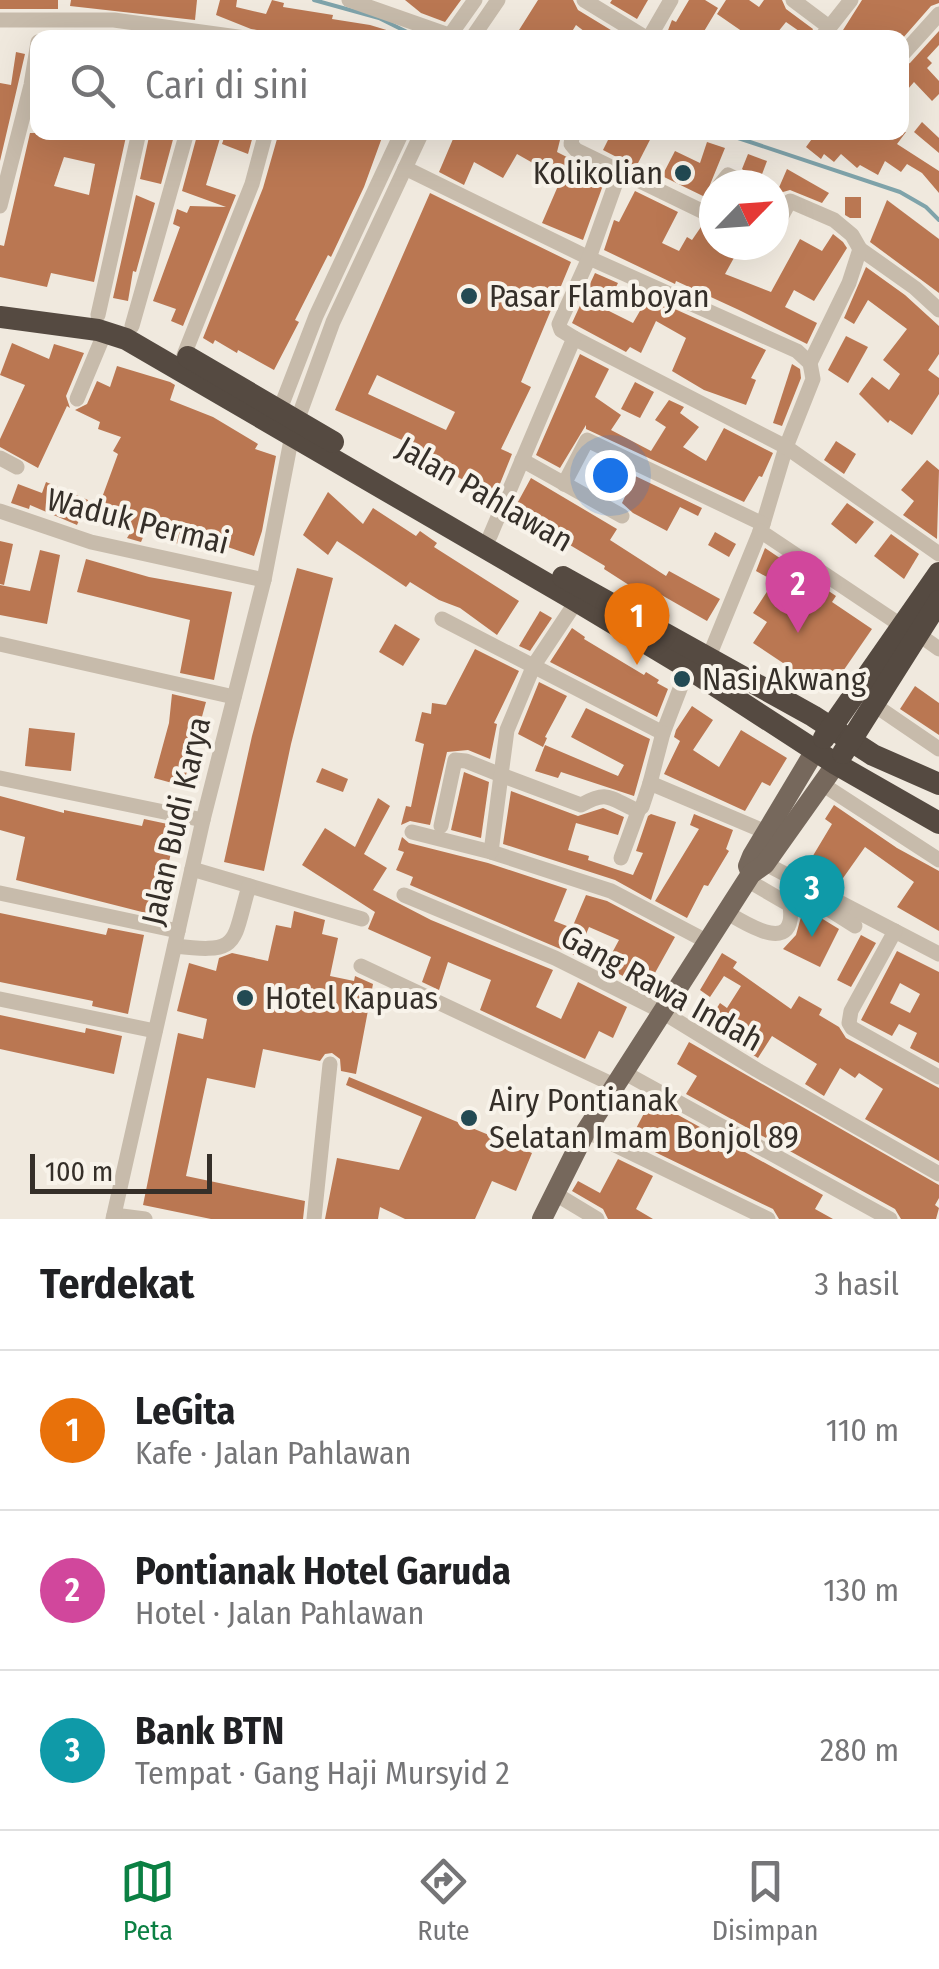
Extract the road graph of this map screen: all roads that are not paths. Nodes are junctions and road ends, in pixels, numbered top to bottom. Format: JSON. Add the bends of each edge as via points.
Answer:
{"nodes":[{"id":1,"x":349,"y":0,"type":"edge"},
{"id":2,"x":475,"y":0,"type":"edge"},
{"id":3,"x":498,"y":0,"type":"edge"},
{"id":4,"x":584,"y":0,"type":"edge"},
{"id":5,"x":671,"y":0,"type":"edge"},
{"id":6,"x":793,"y":0,"type":"edge"},
{"id":7,"x":851,"y":0,"type":"edge"},
{"id":8,"x":939,"y":14,"type":"edge"},
{"id":9,"x":0,"y":20,"type":"edge"},
{"id":10,"x":55,"y":30,"type":"edge"},
{"id":11,"x":152,"y":30,"type":"edge"},
{"id":12,"x":432,"y":30,"type":"edge"},
{"id":13,"x":453,"y":30,"type":"edge"},
{"id":14,"x":477,"y":30,"type":"edge"},
{"id":15,"x":635,"y":30,"type":"edge"},
{"id":16,"x":653,"y":30,"type":"edge"},
{"id":17,"x":823,"y":30,"type":"edge"},
{"id":18,"x":827,"y":30,"type":"edge"},
{"id":19,"x":30,"y":31,"type":"edge"},
{"id":20,"x":909,"y":48,"type":"edge"},
{"id":21,"x":30,"y":90,"type":"edge"},
{"id":22,"x":137,"y":140,"type":"edge"},
{"id":23,"x":185,"y":140,"type":"edge"},
{"id":24,"x":264,"y":140,"type":"edge"},
{"id":25,"x":398,"y":140,"type":"edge"},
{"id":26,"x":418,"y":140,"type":"edge"},
{"id":27,"x":572,"y":140,"type":"edge"},
{"id":28,"x":404,"y":168,"type":"junction"},
{"id":29,"x":620,"y":171,"type":"junction"},
{"id":30,"x":789,"y":201,"type":"edge"},
{"id":31,"x":699,"y":204,"type":"edge"},
{"id":32,"x":0,"y":206,"type":"edge"},
{"id":33,"x":860,"y":249,"type":"junction"},
{"id":34,"x":589,"y":258,"type":"junction"},
{"id":35,"x":0,"y":303,"type":"edge"},
{"id":36,"x":939,"y":310,"type":"edge"},
{"id":37,"x":0,"y":318,"type":"edge"},
{"id":38,"x":101,"y":323,"type":"junction"},
{"id":39,"x":132,"y":326,"type":"junction"},
{"id":40,"x":574,"y":338,"type":"junction"},
{"id":41,"x":184,"y":354,"type":"junction"},
{"id":42,"x":810,"y":363,"type":"junction"},
{"id":43,"x":77,"y":399,"type":"dead end"},
{"id":44,"x":286,"y":422,"type":"junction"},
{"id":45,"x":786,"y":447,"type":"junction"},
{"id":46,"x":0,"y":458,"type":"edge"},
{"id":47,"x":522,"y":460,"type":"junction"},
{"id":48,"x":18,"y":467,"type":"dead end"},
{"id":49,"x":564,"y":484,"type":"junction"},
{"id":50,"x":0,"y":511,"type":"edge"},
{"id":51,"x":622,"y":516,"type":"dead end"},
{"id":52,"x":762,"y":527,"type":"junction"},
{"id":53,"x":490,"y":536,"type":"junction"},
{"id":54,"x":939,"y":554,"type":"edge"},
{"id":55,"x":939,"y":572,"type":"edge"},
{"id":56,"x":264,"y":580,"type":"junction"},
{"id":57,"x":939,"y":601,"type":"edge"},
{"id":58,"x":576,"y":602,"type":"junction"},
{"id":59,"x":442,"y":619,"type":"dead end"},
{"id":60,"x":910,"y":630,"type":"junction"},
{"id":61,"x":0,"y":644,"type":"edge"},
{"id":62,"x":939,"y":649,"type":"edge"},
{"id":63,"x":698,"y":663,"type":"junction"},
{"id":64,"x":534,"y":665,"type":"junction"},
{"id":65,"x":234,"y":697,"type":"junction"},
{"id":66,"x":872,"y":704,"type":"junction"},
{"id":67,"x":831,"y":727,"type":"junction"},
{"id":68,"x":663,"y":733,"type":"junction"},
{"id":69,"x":852,"y":741,"type":"junction"},
{"id":70,"x":816,"y":749,"type":"junction"},
{"id":71,"x":939,"y":749,"type":"edge"},
{"id":72,"x":836,"y":764,"type":"junction"},
{"id":73,"x":501,"y":775,"type":"junction"},
{"id":74,"x":0,"y":778,"type":"edge"},
{"id":75,"x":650,"y":783,"type":"junction"},
{"id":76,"x":822,"y":784,"type":"junction"},
{"id":77,"x":939,"y":784,"type":"edge"},
{"id":78,"x":639,"y":809,"type":"junction"},
{"id":79,"x":203,"y":820,"type":"junction"},
{"id":80,"x":939,"y":823,"type":"edge"},
{"id":81,"x":441,"y":826,"type":"dead end"},
{"id":82,"x":412,"y":832,"type":"dead end"},
{"id":83,"x":766,"y":832,"type":"junction"},
{"id":84,"x":491,"y":852,"type":"junction"},
{"id":85,"x":621,"y":858,"type":"dead end"},
{"id":86,"x":939,"y":860,"type":"edge"},
{"id":87,"x":192,"y":869,"type":"junction"},
{"id":88,"x":754,"y":869,"type":"junction"},
{"id":89,"x":249,"y":886,"type":"junction"},
{"id":90,"x":0,"y":893,"type":"edge"},
{"id":91,"x":404,"y":895,"type":"dead end"},
{"id":92,"x":790,"y":905,"type":"junction"},
{"id":93,"x":726,"y":912,"type":"junction"},
{"id":94,"x":362,"y":918,"type":"dead end"},
{"id":95,"x":855,"y":926,"type":"dead end"},
{"id":96,"x":894,"y":930,"type":"junction"},
{"id":97,"x":176,"y":938,"type":"junction"},
{"id":98,"x":708,"y":942,"type":"junction"},
{"id":99,"x":939,"y":954,"type":"edge"},
{"id":100,"x":361,"y":966,"type":"dead end"},
{"id":101,"x":0,"y":998,"type":"edge"},
{"id":102,"x":661,"y":1011,"type":"junction"},
{"id":103,"x":156,"y":1031,"type":"junction"},
{"id":104,"x":330,"y":1064,"type":"dead end"},
{"id":105,"x":939,"y":1077,"type":"edge"},
{"id":106,"x":621,"y":1080,"type":"junction"},
{"id":107,"x":586,"y":1131,"type":"junction"},
{"id":108,"x":939,"y":1174,"type":"edge"},
{"id":109,"x":554,"y":1194,"type":"junction"},
{"id":110,"x":114,"y":1217,"type":"edge"},
{"id":111,"x":146,"y":1219,"type":"edge"},
{"id":112,"x":314,"y":1219,"type":"edge"},
{"id":113,"x":542,"y":1219,"type":"edge"},
{"id":114,"x":597,"y":1219,"type":"edge"},
{"id":115,"x":768,"y":1219,"type":"edge"},
{"id":116,"x":890,"y":1219,"type":"edge"}],
"edges":[{"from":1,"to":12,"type":"street"},
{"from":2,"to":13,"type":"street"},
{"from":3,"to":14,"type":"street"},
{"from":4,"to":15,"type":"street"},
{"from":5,"to":16,"type":"street"},
{"from":6,"to":17,"type":"street"},
{"from":7,"to":18,"type":"street"},
{"from":8,"to":20,"type":"street"},
{"from":9,"to":19,"type":"street"},
{"from":10,"to":11,"type":"street","via":[[100,19]]},
{"from":21,"to":32,"type":"street"},
{"from":22,"to":38,"type":"street"},
{"from":23,"to":39,"type":"street"},
{"from":24,"to":41,"type":"street"},
{"from":25,"to":44,"type":"street","via":[[316,316]]},
{"from":26,"to":28,"type":"street"},
{"from":27,"to":29,"type":"street","via":[[572,146]]},
{"from":28,"to":34,"type":"street"},
{"from":28,"to":44,"type":"street"},
{"from":29,"to":31,"type":"street"},
{"from":29,"to":34,"type":"street"},
{"from":30,"to":33,"type":"street","via":[[834,220]]},
{"from":33,"to":36,"type":"street"},
{"from":33,"to":42,"type":"street"},
{"from":34,"to":40,"type":"street","via":[[559,324]]},
{"from":34,"to":42,"type":"street","via":[[797,351]]},
{"from":35,"to":38,"type":"highway"},
{"from":37,"to":38,"type":"highway"},
{"from":38,"to":39,"type":"highway"},
{"from":38,"to":43,"type":"street"},
{"from":38,"to":44,"type":"highway"},
{"from":39,"to":41,"type":"highway"},
{"from":40,"to":45,"type":"street"},
{"from":40,"to":47,"type":"street"},
{"from":41,"to":44,"type":"highway"},
{"from":42,"to":45,"type":"street","via":[[813,380]]},
{"from":44,"to":53,"type":"highway","name":"Jalan Pahlawan"},
{"from":44,"to":56,"type":"street","name":"Jalan Budi Karya"},
{"from":44,"to":58,"type":"highway","name":"Jalan Pahlawan"},
{"from":45,"to":52,"type":"street"},
{"from":45,"to":54,"type":"street"},
{"from":46,"to":48,"type":"street"},
{"from":47,"to":49,"type":"street"},
{"from":47,"to":53,"type":"street"},
{"from":49,"to":51,"type":"street"},
{"from":49,"to":52,"type":"street","via":[[587,440]]},
{"from":50,"to":56,"type":"street","name":"Waduk Permai","via":[[91,542]]},
{"from":52,"to":60,"type":"street"},
{"from":52,"to":63,"type":"street"},
{"from":53,"to":63,"type":"highway","name":"Jalan Pahlawan"},
{"from":55,"to":60,"type":"highway"},
{"from":56,"to":65,"type":"street","name":"Jalan Budi Karya"},
{"from":57,"to":60,"type":"highway"},
{"from":58,"to":63,"type":"highway","name":"Jalan Pahlawan"},
{"from":58,"to":64,"type":"street"},
{"from":59,"to":64,"type":"street"},
{"from":60,"to":62,"type":"street"},
{"from":60,"to":66,"type":"highway"},
{"from":60,"to":67,"type":"highway"},
{"from":61,"to":65,"type":"street"},
{"from":63,"to":67,"type":"highway","name":"Jalan Pahlawan"},
{"from":63,"to":68,"type":"street"},
{"from":63,"to":70,"type":"highway","name":"Jalan Pahlawan"},
{"from":64,"to":68,"type":"street"},
{"from":64,"to":73,"type":"street","via":[[507,730]]},
{"from":65,"to":79,"type":"street","name":"Jalan Budi Karya"},
{"from":66,"to":69,"type":"highway"},
{"from":66,"to":71,"type":"street"},
{"from":67,"to":69,"type":"highway","name":"Jalan Pahlawan"},
{"from":67,"to":70,"type":"highway"},
{"from":68,"to":75,"type":"street"},
{"from":69,"to":72,"type":"highway"},
{"from":69,"to":77,"type":"highway","name":"Jalan Pahlawan"},
{"from":70,"to":72,"type":"highway","name":"Jalan Pahlawan"},
{"from":70,"to":83,"type":"main road"},
{"from":72,"to":76,"type":"main road"},
{"from":72,"to":80,"type":"highway","name":"Jalan Pahlawan"},
{"from":73,"to":78,"type":"street","via":[[581,805],[603,796]]},
{"from":73,"to":81,"type":"street","via":[[455,760]]},
{"from":73,"to":84,"type":"street"},
{"from":74,"to":79,"type":"street"},
{"from":75,"to":78,"type":"street"},
{"from":75,"to":83,"type":"street"},
{"from":76,"to":86,"type":"street"},
{"from":76,"to":88,"type":"main road"},
{"from":78,"to":85,"type":"street"},
{"from":79,"to":87,"type":"street","name":"Jalan Budi Karya"},
{"from":82,"to":84,"type":"street"},
{"from":83,"to":88,"type":"main road"},
{"from":84,"to":98,"type":"street","via":[[625,896]]},
{"from":87,"to":89,"type":"street"},
{"from":87,"to":97,"type":"street","name":"Jalan Budi Karya"},
{"from":88,"to":92,"type":"street"},
{"from":88,"to":93,"type":"main road"},
{"from":88,"to":96,"type":"street"},
{"from":89,"to":94,"type":"street"},
{"from":89,"to":97,"type":"street","via":[[234,939],[225,947],[213,950]]},
{"from":90,"to":97,"type":"street"},
{"from":91,"to":102,"type":"street","name":"Gang Rawa Indah"},
{"from":92,"to":93,"type":"street","via":[[787,926],[773,935]]},
{"from":92,"to":95,"type":"street","via":[[825,907]]},
{"from":93,"to":98,"type":"main road"},
{"from":96,"to":99,"type":"street"},
{"from":96,"to":105,"type":"street","via":[[848,1023]]},
{"from":97,"to":103,"type":"street","name":"Jalan Budi Karya"},
{"from":98,"to":102,"type":"main road"},
{"from":100,"to":106,"type":"street"},
{"from":101,"to":103,"type":"street"},
{"from":102,"to":106,"type":"main road"},
{"from":102,"to":108,"type":"street","name":"Gang Rawa Indah"},
{"from":103,"to":110,"type":"street","name":"Jalan Budi Karya"},
{"from":104,"to":112,"type":"street"},
{"from":106,"to":107,"type":"main road"},
{"from":106,"to":116,"type":"street"},
{"from":107,"to":109,"type":"main road"},
{"from":107,"to":115,"type":"street"},
{"from":109,"to":113,"type":"main road"},
{"from":109,"to":114,"type":"street"},
{"from":110,"to":111,"type":"street"}]}
